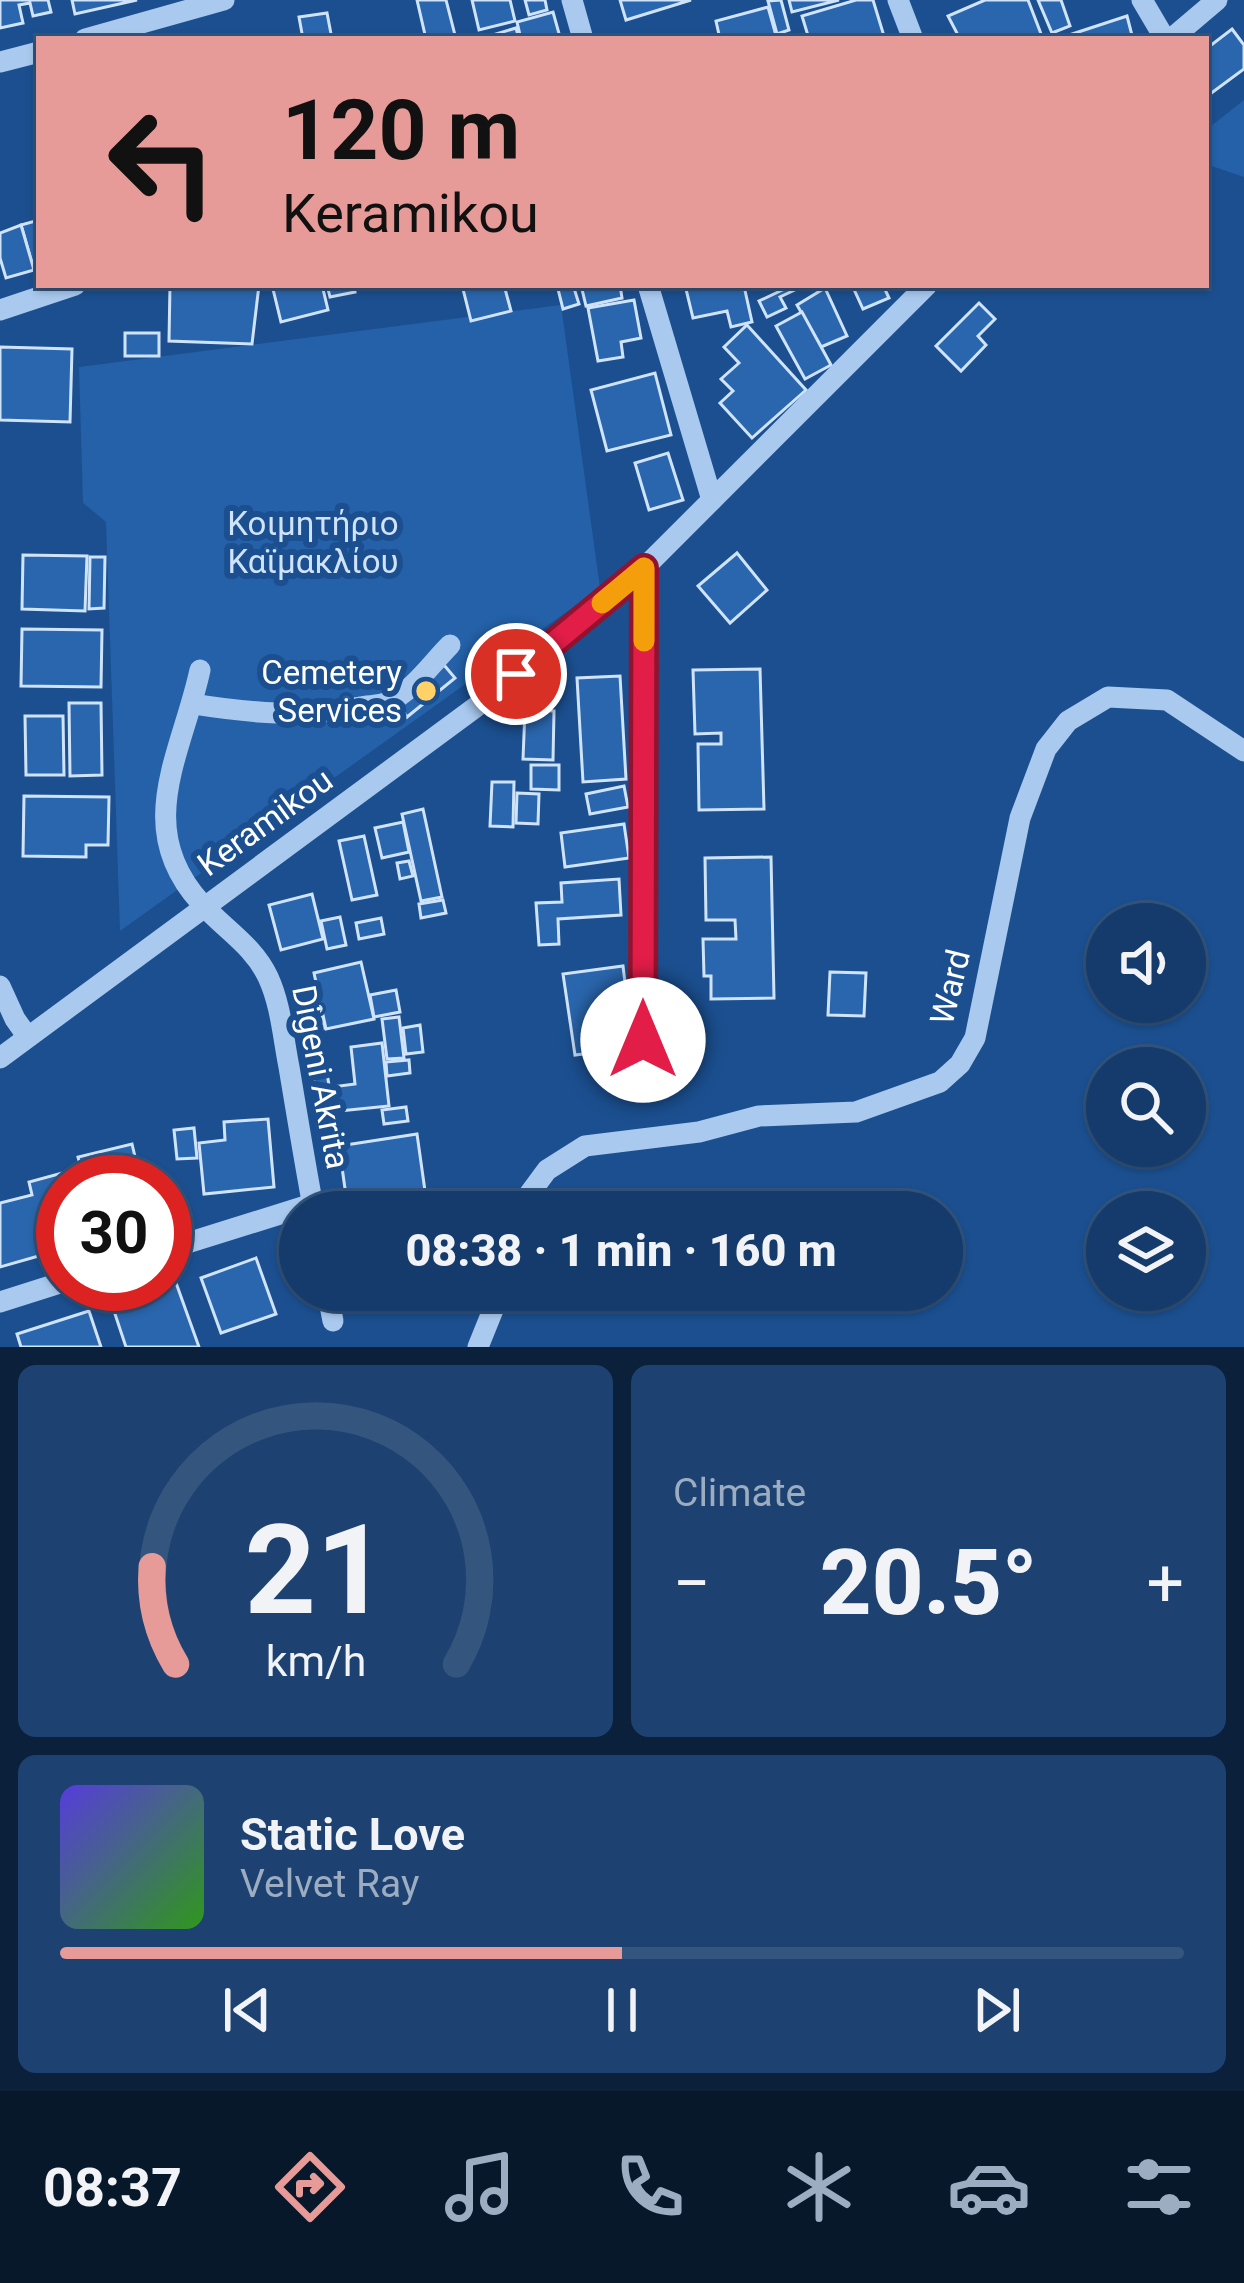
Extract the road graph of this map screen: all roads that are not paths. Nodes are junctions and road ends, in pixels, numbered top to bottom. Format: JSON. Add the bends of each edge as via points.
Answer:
{"nodes":[{"id":1,"x":224,"y":0,"type":"edge"},
{"id":2,"x":572,"y":0,"type":"edge"},
{"id":3,"x":898,"y":0,"type":"edge"},
{"id":4,"x":1142,"y":0,"type":"edge"},
{"id":5,"x":1217,"y":0,"type":"edge"},
{"id":6,"x":134,"y":32,"type":"edge"},
{"id":7,"x":582,"y":36,"type":"edge"},
{"id":8,"x":908,"y":36,"type":"edge"},
{"id":9,"x":1166,"y":36,"type":"edge"},
{"id":10,"x":1172,"y":36,"type":"edge"},
{"id":11,"x":36,"y":53,"type":"edge"},
{"id":12,"x":0,"y":62,"type":"edge"},
{"id":13,"x":66,"y":288,"type":"edge"},
{"id":14,"x":649,"y":288,"type":"edge"},
{"id":15,"x":924,"y":288,"type":"edge"},
{"id":16,"x":0,"y":310,"type":"edge"},
{"id":17,"x":712,"y":500,"type":"junction"},
{"id":18,"x":644,"y":568,"type":"junction"},
{"id":19,"x":450,"y":645,"type":"dead end"},
{"id":20,"x":200,"y":670,"type":"dead end"},
{"id":21,"x":193,"y":704,"type":"junction"},
{"id":22,"x":1244,"y":751,"type":"edge"},
{"id":23,"x":204,"y":907,"type":"junction"},
{"id":24,"x":0,"y":986,"type":"edge"},
{"id":25,"x":27,"y":1036,"type":"junction"},
{"id":26,"x":643,"y":1040,"type":"dead end"},
{"id":27,"x":0,"y":1058,"type":"edge"},
{"id":28,"x":310,"y":1191,"type":"edge"},
{"id":29,"x":532,"y":1191,"type":"edge"},
{"id":30,"x":279,"y":1218,"type":"edge"},
{"id":31,"x":192,"y":1242,"type":"edge"},
{"id":32,"x":36,"y":1291,"type":"edge"},
{"id":33,"x":0,"y":1302,"type":"edge"},
{"id":34,"x":331,"y":1311,"type":"edge"},
{"id":35,"x":493,"y":1311,"type":"edge"},
{"id":36,"x":333,"y":1321,"type":"dead end"},
{"id":37,"x":478,"y":1347,"type":"edge"}],
"edges":[{"from":1,"to":6,"type":"street"},
{"from":2,"to":7,"type":"street"},
{"from":3,"to":8,"type":"street"},
{"from":4,"to":9,"type":"street"},
{"from":5,"to":10,"type":"street"},
{"from":11,"to":12,"type":"street"},
{"from":13,"to":16,"type":"street"},
{"from":14,"to":17,"type":"street"},
{"from":15,"to":17,"type":"street","name":"Keramikou"},
{"from":17,"to":18,"type":"street","name":"Keramikou"},
{"from":18,"to":23,"type":"street","name":"Keramikou","via":[[484,701]]},
{"from":18,"to":26,"type":"street"},
{"from":19,"to":21,"type":"street","via":[[386,704],[306,714]]},
{"from":20,"to":21,"type":"street","name":"Digeni Akrita"},
{"from":21,"to":23,"type":"street","name":"Digeni Akrita","via":[[179,734],[166,837],[178,876]]},
{"from":22,"to":29,"type":"street","name":"Ward","via":[[1167,700],[1108,697],[1068,722],[1046,749],[1020,818],[975,1038],[940,1082],[856,1112],[759,1116],[585,1146],[547,1170]]},
{"from":23,"to":25,"type":"street","name":"Keramikou"},
{"from":23,"to":28,"type":"street","name":"Digeni Akrita","via":[[258,959],[275,997]]},
{"from":24,"to":25,"type":"street"},
{"from":25,"to":27,"type":"street","name":"Keramikou"},
{"from":30,"to":31,"type":"street"},
{"from":32,"to":33,"type":"street"},
{"from":34,"to":36,"type":"street"},
{"from":35,"to":37,"type":"street"}]}
